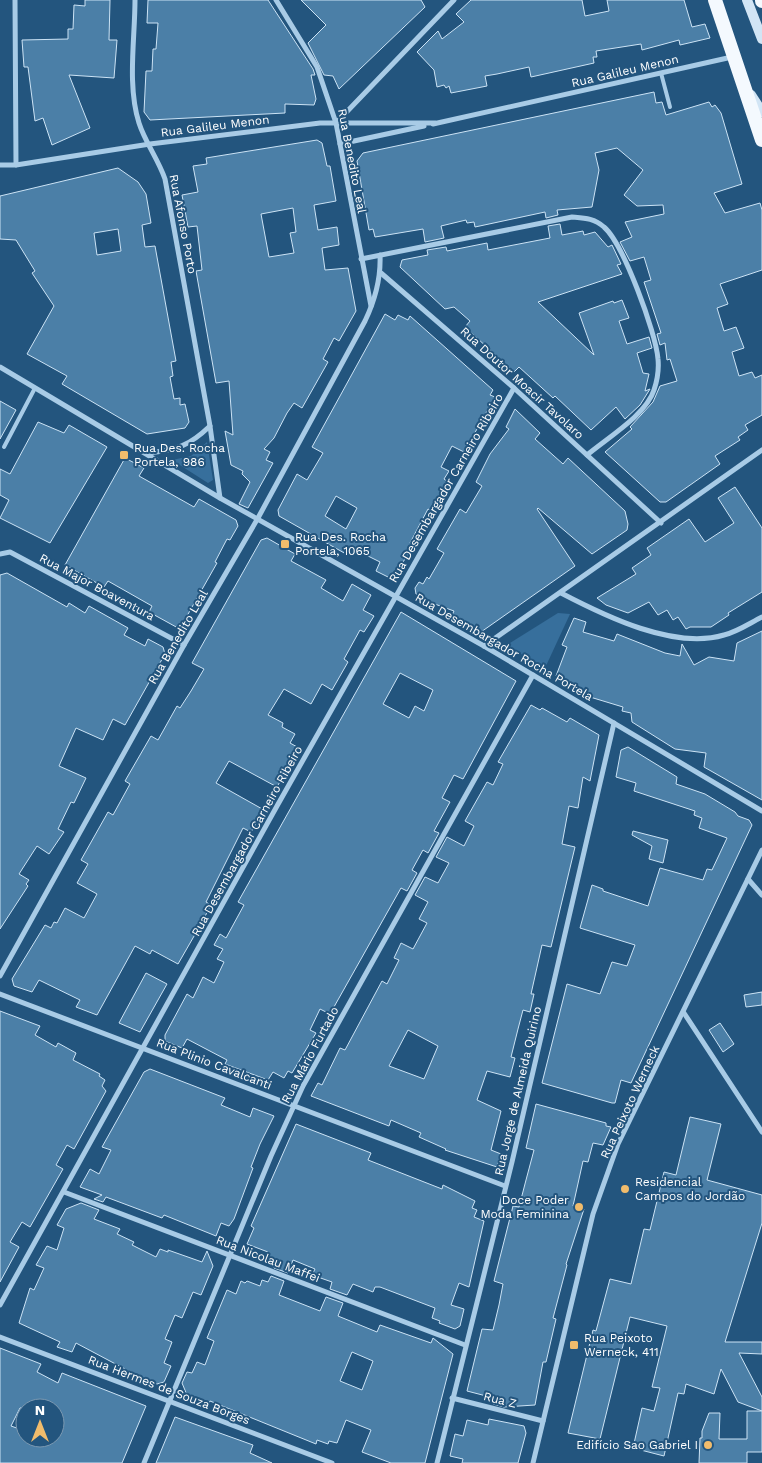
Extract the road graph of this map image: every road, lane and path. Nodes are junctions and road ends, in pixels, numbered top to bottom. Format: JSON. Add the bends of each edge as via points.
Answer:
{"nodes":[{"id":1,"x":15,"y":0,"type":"edge"},
{"id":2,"x":135,"y":0,"type":"edge"},
{"id":3,"x":276,"y":0,"type":"edge"},
{"id":4,"x":454,"y":0,"type":"edge"},
{"id":5,"x":715,"y":0,"type":"edge"},
{"id":6,"x":747,"y":0,"type":"edge"},
{"id":7,"x":762,"y":39,"type":"edge"},
{"id":8,"x":732,"y":57,"type":"junction"},
{"id":9,"x":661,"y":73,"type":"junction"},
{"id":10,"x":739,"y":76,"type":"junction"},
{"id":11,"x":670,"y":107,"type":"dead end"},
{"id":12,"x":762,"y":112,"type":"edge"},
{"id":13,"x":336,"y":123,"type":"junction"},
{"id":14,"x":435,"y":123,"type":"junction"},
{"id":15,"x":762,"y":140,"type":"edge"},
{"id":16,"x":150,"y":144,"type":"junction"},
{"id":17,"x":340,"y":144,"type":"junction"},
{"id":18,"x":0,"y":165,"type":"edge"},
{"id":19,"x":16,"y":165,"type":"junction"},
{"id":20,"x":380,"y":255,"type":"junction"},
{"id":21,"x":361,"y":259,"type":"junction"},
{"id":22,"x":381,"y":273,"type":"junction"},
{"id":23,"x":371,"y":308,"type":"junction"},
{"id":24,"x":0,"y":367,"type":"edge"},
{"id":25,"x":35,"y":388,"type":"junction"},
{"id":26,"x":514,"y":388,"type":"junction"},
{"id":27,"x":210,"y":426,"type":"junction"},
{"id":28,"x":4,"y":448,"type":"dead end"},
{"id":29,"x":762,"y":450,"type":"edge"},
{"id":30,"x":147,"y":453,"type":"junction"},
{"id":31,"x":587,"y":455,"type":"junction"},
{"id":32,"x":220,"y":498,"type":"junction"},
{"id":33,"x":258,"y":518,"type":"junction"},
{"id":34,"x":660,"y":523,"type":"junction"},
{"id":35,"x":0,"y":554,"type":"edge"},
{"id":36,"x":561,"y":594,"type":"junction"},
{"id":37,"x":396,"y":596,"type":"junction"},
{"id":38,"x":762,"y":617,"type":"edge"},
{"id":39,"x":184,"y":645,"type":"junction"},
{"id":40,"x":484,"y":646,"type":"junction"},
{"id":41,"x":533,"y":675,"type":"junction"},
{"id":42,"x":614,"y":724,"type":"junction"},
{"id":43,"x":762,"y":811,"type":"edge"},
{"id":44,"x":762,"y":850,"type":"edge"},
{"id":45,"x":748,"y":879,"type":"junction"},
{"id":46,"x":762,"y":895,"type":"edge"},
{"id":47,"x":0,"y":976,"type":"edge"},
{"id":48,"x":0,"y":994,"type":"edge"},
{"id":49,"x":684,"y":1013,"type":"junction"},
{"id":50,"x":143,"y":1048,"type":"junction"},
{"id":51,"x":294,"y":1105,"type":"junction"},
{"id":52,"x":762,"y":1132,"type":"edge"},
{"id":53,"x":505,"y":1186,"type":"junction"},
{"id":54,"x":64,"y":1192,"type":"junction"},
{"id":55,"x":229,"y":1255,"type":"junction"},
{"id":56,"x":0,"y":1305,"type":"edge"},
{"id":57,"x":0,"y":1337,"type":"edge"},
{"id":58,"x":465,"y":1345,"type":"junction"},
{"id":59,"x":452,"y":1398,"type":"junction"},
{"id":60,"x":169,"y":1401,"type":"junction"},
{"id":61,"x":543,"y":1421,"type":"junction"},
{"id":62,"x":144,"y":1463,"type":"edge"},
{"id":63,"x":332,"y":1463,"type":"edge"},
{"id":64,"x":437,"y":1463,"type":"edge"},
{"id":65,"x":533,"y":1463,"type":"edge"}],
"edges":[{"from":1,"to":19,"type":"street"},
{"from":2,"to":16,"type":"street","name":"Rua Afonso Porto","via":[[135,107]]},
{"from":3,"to":13,"type":"street","name":"Rua Benedito Leal","via":[[317,67]]},
{"from":4,"to":13,"type":"street"},
{"from":5,"to":8,"type":"highway"},
{"from":6,"to":7,"type":"main road"},
{"from":8,"to":9,"type":"street","name":"Rua Galileu Menon"},
{"from":8,"to":10,"type":"highway"},
{"from":9,"to":11,"type":"lane"},
{"from":9,"to":14,"type":"street","name":"Rua Galileu Menon"},
{"from":10,"to":12,"type":"main road"},
{"from":10,"to":15,"type":"highway"},
{"from":13,"to":14,"type":"street","name":"Rua Galileu Menon"},
{"from":13,"to":16,"type":"street","name":"Rua Galileu Menon"},
{"from":13,"to":17,"type":"street","name":"Rua Benedito Leal"},
{"from":14,"to":17,"type":"street","name":"Rua Galileu Menon"},
{"from":16,"to":19,"type":"street","name":"Rua Galileu Menon"},
{"from":16,"to":27,"type":"street","name":"Rua Afonso Porto","via":[[165,180]]},
{"from":17,"to":21,"type":"street","name":"Rua Benedito Leal"},
{"from":18,"to":19,"type":"street","name":"Rua Galileu Menon"},
{"from":20,"to":21,"type":"street"},
{"from":20,"to":22,"type":"street"},
{"from":20,"to":31,"type":"street","via":[[572,217],[595,220],[604,227],[612,236],[636,288],[652,334],[658,359],[657,375],[654,389],[641,410]]},
{"from":21,"to":23,"type":"street","name":"Rua Benedito Leal"},
{"from":22,"to":23,"type":"street","name":"Rua Benedito Leal"},
{"from":22,"to":26,"type":"street","name":"Rua Doutor Moacir Tavolaro"},
{"from":23,"to":33,"type":"street","name":"Rua Benedito Leal"},
{"from":24,"to":25,"type":"street","name":"Rua Desembargador Rocha Portela"},
{"from":25,"to":28,"type":"lane"},
{"from":25,"to":30,"type":"street","name":"Rua Desembargador Rocha Portela"},
{"from":26,"to":31,"type":"street","name":"Rua Doutor Moacir Tavolaro"},
{"from":26,"to":37,"type":"street","name":"Rua Desembargador Carneiro Ribeiro"},
{"from":27,"to":30,"type":"street","via":[[193,442],[180,448]]},
{"from":27,"to":32,"type":"street","name":"Rua Afonso Porto"},
{"from":29,"to":34,"type":"street"},
{"from":30,"to":32,"type":"street","name":"Rua Desembargador Rocha Portela"},
{"from":31,"to":34,"type":"street","name":"Rua Doutor Moacir Tavolaro"},
{"from":32,"to":33,"type":"street","name":"Rua Desembargador Rocha Portela"},
{"from":33,"to":37,"type":"street","name":"Rua Desembargador Rocha Portela"},
{"from":33,"to":39,"type":"street","name":"Rua Benedito Leal"},
{"from":34,"to":36,"type":"street"},
{"from":35,"to":39,"type":"street","name":"Rua Major Boaventura","via":[[10,552]]},
{"from":36,"to":38,"type":"street","via":[[624,624],[675,636],[725,635]]},
{"from":36,"to":40,"type":"street"},
{"from":37,"to":40,"type":"street","name":"Rua Desembargador Rocha Portela"},
{"from":37,"to":50,"type":"street","name":"Rua Desembargador Carneiro Ribeiro"},
{"from":39,"to":47,"type":"street","name":"Rua Benedito Leal"},
{"from":40,"to":41,"type":"street","name":"Rua Desembargador Rocha Portela"},
{"from":41,"to":42,"type":"street","name":"Rua Desembargador Rocha Portela"},
{"from":41,"to":51,"type":"street","name":"Rua Mário Furtado"},
{"from":42,"to":43,"type":"street","name":"Rua Desembargador Rocha Portela"},
{"from":42,"to":53,"type":"street","name":"Rua Jorge de Almeida Quirino"},
{"from":44,"to":45,"type":"street","name":"Rua Peixoto Werneck"},
{"from":45,"to":46,"type":"street"},
{"from":45,"to":49,"type":"street","name":"Rua Peixoto Werneck"},
{"from":48,"to":50,"type":"street","name":"Rua Plinio Cavalcanti"},
{"from":49,"to":52,"type":"street"},
{"from":49,"to":61,"type":"street","name":"Rua Peixoto Werneck","via":[[618,1144],[593,1214]]},
{"from":50,"to":51,"type":"street","name":"Rua Plinio Cavalcanti"},
{"from":50,"to":54,"type":"street","name":"Rua Desembargador Carneiro Ribeiro"},
{"from":51,"to":53,"type":"street","name":"Rua Plinio Cavalcanti"},
{"from":51,"to":55,"type":"street","name":"Rua Mário Furtado"},
{"from":53,"to":58,"type":"street","name":"Rua Jorge de Almeida Quirino"},
{"from":54,"to":55,"type":"street","name":"Rua Nicolau Maffei"},
{"from":54,"to":56,"type":"street","name":"Rua Desembargador Carneiro Ribeiro"},
{"from":55,"to":58,"type":"street","name":"Rua Nicolau Maffei"},
{"from":55,"to":60,"type":"street","name":"Rua Mário Furtado"},
{"from":57,"to":60,"type":"street","name":"Rua Hermes de Souza Borges"},
{"from":58,"to":59,"type":"street","name":"Rua Jorge de Almeida Quirino"},
{"from":59,"to":61,"type":"street","name":"Rua Z"},
{"from":59,"to":64,"type":"street","name":"Rua Jorge de Almeida Quirino"},
{"from":60,"to":62,"type":"street","name":"Rua Mário Furtado"},
{"from":60,"to":63,"type":"street","name":"Rua Hermes de Souza Borges"},
{"from":61,"to":65,"type":"street","name":"Rua Peixoto Werneck"}]}
